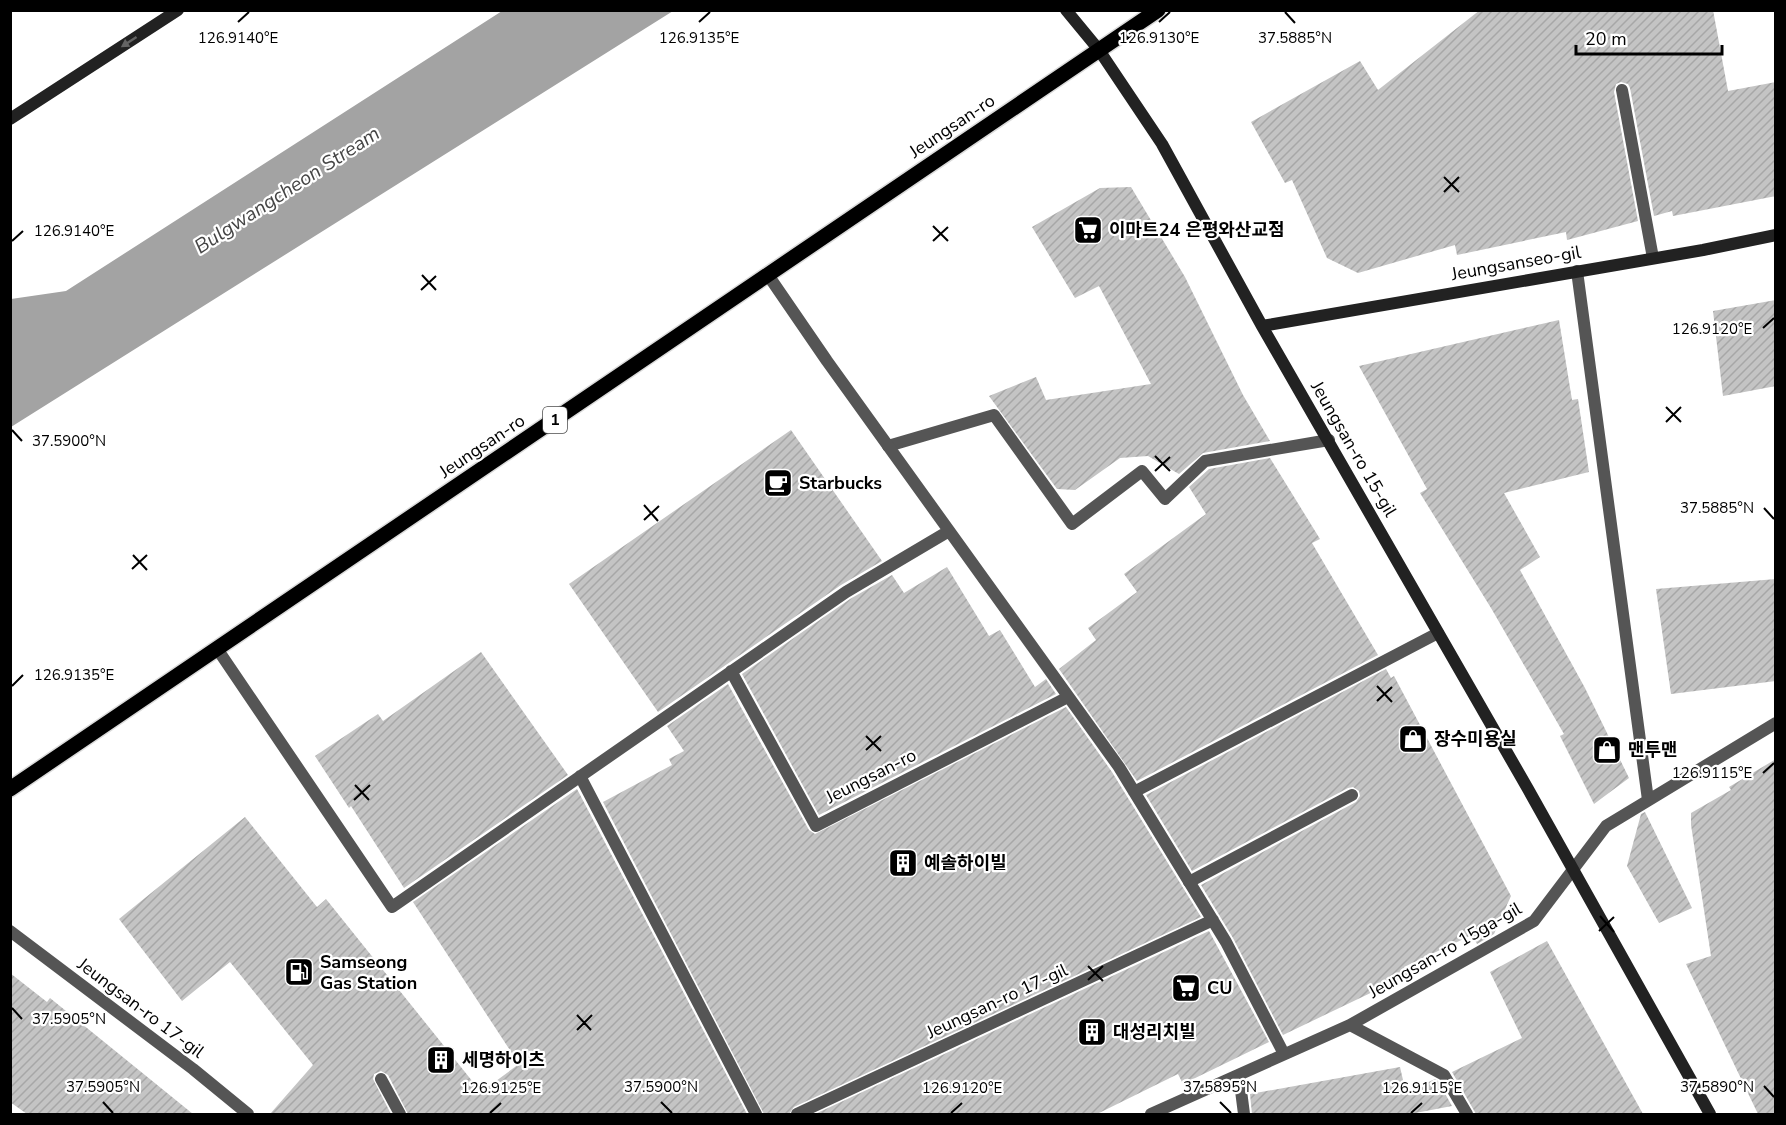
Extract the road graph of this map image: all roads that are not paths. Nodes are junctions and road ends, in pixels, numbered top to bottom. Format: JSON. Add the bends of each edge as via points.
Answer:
{"nodes":[{"id":1,"x":178,"y":10,"type":"edge"},
{"id":2,"x":1066,"y":10,"type":"edge"},
{"id":3,"x":1158,"y":10,"type":"edge"},
{"id":4,"x":1099,"y":50,"type":"junction"},
{"id":5,"x":1622,"y":90,"type":"dead end"},
{"id":6,"x":10,"y":119,"type":"edge"},
{"id":7,"x":1776,"y":235,"type":"edge"},
{"id":8,"x":1653,"y":258,"type":"junction"},
{"id":9,"x":1576,"y":271,"type":"junction"},
{"id":10,"x":768,"y":275,"type":"junction"},
{"id":11,"x":1262,"y":326,"type":"junction"},
{"id":12,"x":1329,"y":440,"type":"junction"},
{"id":13,"x":888,"y":446,"type":"junction"},
{"id":14,"x":949,"y":531,"type":"junction"},
{"id":15,"x":1438,"y":633,"type":"junction"},
{"id":16,"x":218,"y":650,"type":"junction"},
{"id":17,"x":731,"y":671,"type":"junction"},
{"id":18,"x":1068,"y":697,"type":"junction"},
{"id":19,"x":1776,"y":723,"type":"edge"},
{"id":20,"x":580,"y":776,"type":"junction"},
{"id":21,"x":10,"y":789,"type":"edge"},
{"id":22,"x":1134,"y":792,"type":"junction"},
{"id":23,"x":1352,"y":795,"type":"dead end"},
{"id":24,"x":1648,"y":800,"type":"junction"},
{"id":25,"x":1574,"y":870,"type":"junction"},
{"id":26,"x":1189,"y":882,"type":"junction"},
{"id":27,"x":1213,"y":920,"type":"junction"},
{"id":28,"x":10,"y":931,"type":"edge"},
{"id":29,"x":1350,"y":1025,"type":"junction"},
{"id":30,"x":1284,"y":1054,"type":"junction"},
{"id":31,"x":1239,"y":1075,"type":"junction"},
{"id":32,"x":381,"y":1079,"type":"dead end"},
{"id":33,"x":248,"y":1114,"type":"edge"},
{"id":34,"x":400,"y":1114,"type":"edge"},
{"id":35,"x":756,"y":1114,"type":"edge"},
{"id":36,"x":796,"y":1114,"type":"edge"},
{"id":37,"x":1151,"y":1114,"type":"edge"},
{"id":38,"x":1244,"y":1114,"type":"edge"},
{"id":39,"x":1467,"y":1114,"type":"edge"},
{"id":40,"x":1710,"y":1114,"type":"edge"}],
"edges":[{"from":1,"to":6,"type":"main road","one_way":true},
{"from":2,"to":4,"type":"main road","name":"Jeungsan-ro 15-gil"},
{"from":3,"to":4,"type":"main road","name":"Jeungsan-ro","number":"1"},
{"from":4,"to":10,"type":"main road","name":"Jeungsan-ro","number":"1"},
{"from":4,"to":11,"type":"main road","name":"Jeungsan-ro 15-gil","via":[[1162,144]]},
{"from":5,"to":8,"type":"street"},
{"from":7,"to":8,"type":"main road","name":"Jeungsanseo-gil"},
{"from":8,"to":9,"type":"main road","name":"Jeungsanseo-gil"},
{"from":9,"to":11,"type":"main road","name":"Jeungsanseo-gil"},
{"from":9,"to":24,"type":"street"},
{"from":10,"to":13,"type":"street"},
{"from":10,"to":16,"type":"main road","name":"Jeungsan-ro","number":"1"},
{"from":11,"to":12,"type":"main road","name":"Jeungsan-ro 15-gil"},
{"from":12,"to":13,"type":"street","via":[[1205,461],[1165,499],[1142,471],[1072,524],[994,415]]},
{"from":12,"to":15,"type":"main road","name":"Jeungsan-ro 15-gil"},
{"from":13,"to":14,"type":"street"},
{"from":14,"to":17,"type":"street","via":[[846,592]]},
{"from":14,"to":18,"type":"street"},
{"from":15,"to":22,"type":"street"},
{"from":15,"to":25,"type":"main road","name":"Jeungsan-ro 15-gil"},
{"from":16,"to":20,"type":"street","via":[[392,907]]},
{"from":16,"to":21,"type":"main road","name":"Jeungsan-ro","number":"1"},
{"from":17,"to":18,"type":"street","name":"Jeungsan-ro","via":[[816,826]]},
{"from":17,"to":20,"type":"street"},
{"from":18,"to":22,"type":"street"},
{"from":19,"to":24,"type":"street"},
{"from":20,"to":35,"type":"street"},
{"from":22,"to":26,"type":"street"},
{"from":23,"to":26,"type":"street"},
{"from":24,"to":25,"type":"street","via":[[1606,826]]},
{"from":25,"to":29,"type":"street","name":"Jeungsan-ro 15ga-gil","via":[[1533,921]]},
{"from":25,"to":40,"type":"main road","name":"Jeungsan-ro 15-gil"},
{"from":26,"to":27,"type":"street"},
{"from":27,"to":30,"type":"street"},
{"from":27,"to":36,"type":"street","name":"Jeungsan-ro 17-gil"},
{"from":28,"to":33,"type":"street","name":"Jeungsan-ro 17-gil"},
{"from":29,"to":30,"type":"street","name":"Jeungsan-ro 15ga-gil"},
{"from":29,"to":39,"type":"street","via":[[1444,1075]]},
{"from":30,"to":31,"type":"street","name":"Jeungsan-ro 15ga-gil"},
{"from":31,"to":37,"type":"street","name":"Jeungsan-ro 15ga-gil"},
{"from":31,"to":38,"type":"street"},
{"from":32,"to":34,"type":"street"}]}
